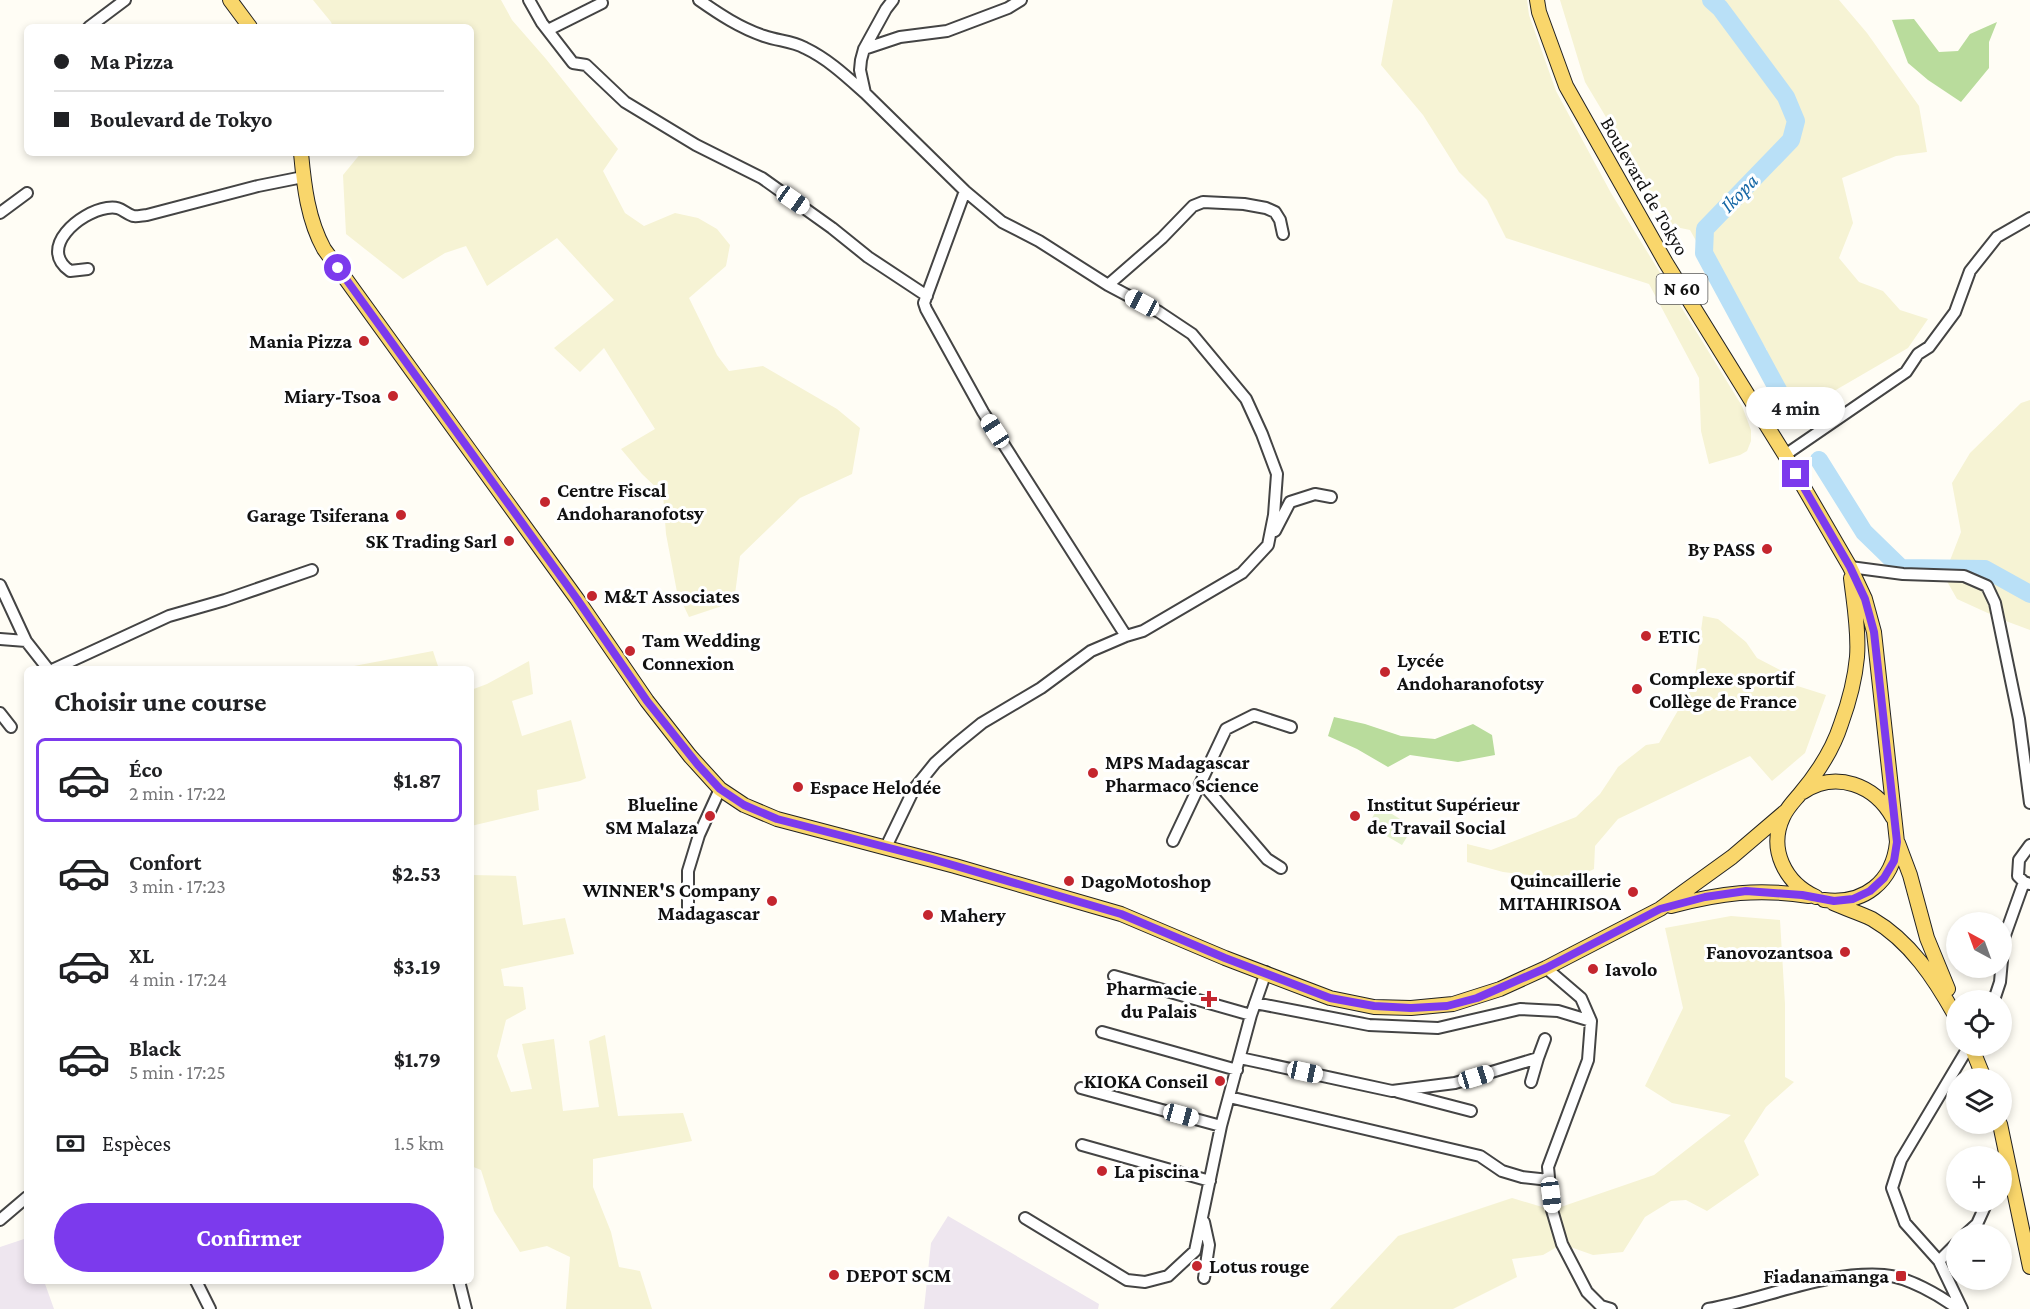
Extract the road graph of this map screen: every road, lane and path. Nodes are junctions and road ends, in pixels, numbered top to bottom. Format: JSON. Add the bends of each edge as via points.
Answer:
{"nodes":[{"id":1,"x":125,"y":0,"type":"edge"},
{"id":2,"x":230,"y":0,"type":"edge"},
{"id":3,"x":530,"y":0,"type":"edge"},
{"id":4,"x":699,"y":0,"type":"edge"},
{"id":5,"x":893,"y":0,"type":"edge"},
{"id":6,"x":1022,"y":0,"type":"edge"},
{"id":7,"x":1537,"y":0,"type":"edge"},
{"id":8,"x":602,"y":3,"type":"dead end"},
{"id":9,"x":93,"y":24,"type":"edge"},
{"id":10,"x":248,"y":24,"type":"edge"},
{"id":11,"x":548,"y":30,"type":"junction"},
{"id":12,"x":864,"y":50,"type":"junction"},
{"id":13,"x":865,"y":93,"type":"junction"},
{"id":14,"x":301,"y":156,"type":"edge"},
{"id":15,"x":303,"y":177,"type":"junction"},
{"id":16,"x":965,"y":191,"type":"junction"},
{"id":17,"x":27,"y":193,"type":"dead end"},
{"id":18,"x":0,"y":213,"type":"edge"},
{"id":19,"x":2030,"y":218,"type":"edge"},
{"id":20,"x":1283,"y":234,"type":"dead end"},
{"id":21,"x":88,"y":269,"type":"dead end"},
{"id":22,"x":1108,"y":285,"type":"junction"},
{"id":23,"x":927,"y":296,"type":"junction"},
{"id":24,"x":1785,"y":455,"type":"junction"},
{"id":25,"x":1331,"y":497,"type":"dead end"},
{"id":26,"x":1268,"y":545,"type":"junction"},
{"id":27,"x":1850,"y":567,"type":"junction"},
{"id":28,"x":312,"y":570,"type":"dead end"},
{"id":29,"x":0,"y":585,"type":"edge"},
{"id":30,"x":1126,"y":636,"type":"junction"},
{"id":31,"x":0,"y":639,"type":"edge"},
{"id":32,"x":26,"y":641,"type":"junction"},
{"id":33,"x":46,"y":666,"type":"edge"},
{"id":34,"x":61,"y":666,"type":"edge"},
{"id":35,"x":0,"y":713,"type":"edge"},
{"id":36,"x":11,"y":727,"type":"dead end"},
{"id":37,"x":1291,"y":727,"type":"dead end"},
{"id":38,"x":1201,"y":782,"type":"junction"},
{"id":39,"x":720,"y":789,"type":"junction"},
{"id":40,"x":1799,"y":795,"type":"junction"},
{"id":41,"x":2030,"y":803,"type":"edge"},
{"id":42,"x":1786,"y":811,"type":"junction"},
{"id":43,"x":1896,"y":828,"type":"junction"},
{"id":44,"x":1173,"y":841,"type":"dead end"},
{"id":45,"x":1897,"y":842,"type":"junction"},
{"id":46,"x":2030,"y":845,"type":"edge"},
{"id":47,"x":886,"y":847,"type":"junction"},
{"id":48,"x":1281,"y":868,"type":"dead end"},
{"id":49,"x":2027,"y":883,"type":"edge"},
{"id":50,"x":1820,"y":898,"type":"junction"},
{"id":51,"x":1660,"y":909,"type":"junction"},
{"id":52,"x":688,"y":912,"type":"dead end"},
{"id":53,"x":1546,"y":968,"type":"junction"},
{"id":54,"x":1266,"y":972,"type":"junction"},
{"id":55,"x":1114,"y":976,"type":"dead end"},
{"id":56,"x":1948,"y":990,"type":"edge"},
{"id":57,"x":1997,"y":990,"type":"edge"},
{"id":58,"x":1946,"y":1000,"type":"edge"},
{"id":59,"x":1255,"y":1003,"type":"junction"},
{"id":60,"x":1251,"y":1016,"type":"junction"},
{"id":61,"x":1591,"y":1021,"type":"junction"},
{"id":62,"x":1102,"y":1032,"type":"dead end"},
{"id":63,"x":1545,"y":1039,"type":"dead end"},
{"id":64,"x":1964,"y":1056,"type":"edge"},
{"id":65,"x":1240,"y":1058,"type":"junction"},
{"id":66,"x":1538,"y":1058,"type":"junction"},
{"id":67,"x":1237,"y":1070,"type":"junction"},
{"id":68,"x":1531,"y":1082,"type":"dead end"},
{"id":69,"x":1081,"y":1088,"type":"dead end"},
{"id":70,"x":1392,"y":1090,"type":"junction"},
{"id":71,"x":1229,"y":1097,"type":"junction"},
{"id":72,"x":1471,"y":1111,"type":"dead end"},
{"id":73,"x":1221,"y":1126,"type":"junction"},
{"id":74,"x":2003,"y":1134,"type":"edge"},
{"id":75,"x":1082,"y":1145,"type":"dead end"},
{"id":76,"x":1549,"y":1180,"type":"junction"},
{"id":77,"x":1210,"y":1181,"type":"junction"},
{"id":78,"x":24,"y":1200,"type":"edge"},
{"id":79,"x":1202,"y":1216,"type":"junction"},
{"id":80,"x":1024,"y":1218,"type":"dead end"},
{"id":81,"x":0,"y":1220,"type":"edge"},
{"id":82,"x":1946,"y":1254,"type":"edge"},
{"id":83,"x":1939,"y":1261,"type":"junction"},
{"id":84,"x":2030,"y":1267,"type":"edge"},
{"id":85,"x":1204,"y":1278,"type":"dead end"},
{"id":86,"x":198,"y":1284,"type":"edge"},
{"id":87,"x":460,"y":1284,"type":"edge"},
{"id":88,"x":210,"y":1309,"type":"edge"},
{"id":89,"x":466,"y":1309,"type":"edge"},
{"id":90,"x":1611,"y":1309,"type":"edge"},
{"id":91,"x":1708,"y":1309,"type":"edge"},
{"id":92,"x":1960,"y":1309,"type":"edge"}],
"edges":[{"from":1,"to":9,"type":"street"},
{"from":2,"to":10,"type":"main road"},
{"from":3,"to":11,"type":"street"},
{"from":4,"to":13,"type":"street","via":[[737,25],[807,49]]},
{"from":5,"to":12,"type":"street"},
{"from":6,"to":12,"type":"street","via":[[946,31],[900,37]]},
{"from":7,"to":24,"type":"main road","name":"Boulevard de Tokyo","number":"N 60","via":[[1566,86],[1666,263]]},
{"from":8,"to":11,"type":"street"},
{"from":11,"to":23,"type":"street","via":[[573,63],[586,65],[625,102],[696,145],[762,178]]},
{"from":12,"to":13,"type":"street","via":[[860,70]]},
{"from":13,"to":16,"type":"street"},
{"from":14,"to":15,"type":"main road"},
{"from":15,"to":21,"type":"street","via":[[147,215],[133,216],[114,208],[87,215],[61,239],[57,252],[62,265],[70,271]]},
{"from":15,"to":39,"type":"main road","via":[[311,219],[324,249],[647,701]]},
{"from":16,"to":22,"type":"street","via":[[1002,222]]},
{"from":16,"to":23,"type":"street"},
{"from":17,"to":18,"type":"street"},
{"from":19,"to":24,"type":"street","via":[[1997,237],[1970,271],[1955,312],[1906,372]]},
{"from":20,"to":22,"type":"street","via":[[1275,212],[1266,208],[1203,202],[1193,206]]},
{"from":22,"to":26,"type":"street","via":[[1192,334],[1246,399],[1277,474]]},
{"from":23,"to":30,"type":"street","via":[[926,309],[983,412]]},
{"from":24,"to":27,"type":"main road","name":"Boulevard de Tokyo","number":"N 60"},
{"from":25,"to":26,"type":"street","via":[[1315,494],[1290,502]]},
{"from":26,"to":30,"type":"street","via":[[1242,573],[1143,631]]},
{"from":27,"to":40,"type":"main road","via":[[1857,655],[1851,691],[1832,747]]},
{"from":27,"to":41,"type":"street","via":[[1964,576],[1987,586],[1995,603],[2019,719]]},
{"from":27,"to":43,"type":"main road","name":"Boulevard de Tokyo","via":[[1874,632]]},
{"from":28,"to":34,"type":"street","via":[[169,616]]},
{"from":29,"to":32,"type":"street"},
{"from":30,"to":47,"type":"street","via":[[1091,651],[955,745],[914,789]]},
{"from":31,"to":32,"type":"street"},
{"from":32,"to":33,"type":"street"},
{"from":35,"to":36,"type":"street"},
{"from":37,"to":38,"type":"street","via":[[1254,715],[1226,729]]},
{"from":38,"to":44,"type":"street"},
{"from":38,"to":48,"type":"street","via":[[1267,859]]},
{"from":39,"to":47,"type":"main road","via":[[777,819]]},
{"from":39,"to":52,"type":"street","via":[[688,870]]},
{"from":40,"to":42,"type":"main road"},
{"from":40,"to":43,"type":"main road","via":[[1827,782],[1857,784],[1882,801]]},
{"from":42,"to":50,"type":"main road","via":[[1778,838],[1782,866],[1799,888]]},
{"from":42,"to":51,"type":"main road","via":[[1732,857]]},
{"from":43,"to":45,"type":"main road"},
{"from":45,"to":50,"type":"main road","via":[[1890,870],[1870,891],[1853,899]]},
{"from":45,"to":56,"type":"main road"},
{"from":46,"to":49,"type":"street","via":[[2019,860],[2018,876]]},
{"from":47,"to":54,"type":"main road","via":[[1121,914]]},
{"from":49,"to":57,"type":"street","via":[[2004,938]]},
{"from":50,"to":51,"type":"main road","via":[[1746,891]]},
{"from":50,"to":58,"type":"main road","via":[[1871,919],[1891,933],[1934,979]]},
{"from":51,"to":53,"type":"main road"},
{"from":53,"to":54,"type":"main road","via":[[1477,998],[1447,1006],[1411,1008],[1330,998]]},
{"from":53,"to":61,"type":"street","via":[[1581,998]]},
{"from":54,"to":59,"type":"street"},
{"from":55,"to":60,"type":"street"},
{"from":59,"to":60,"type":"street"},
{"from":59,"to":61,"type":"street","via":[[1369,1026],[1438,1028],[1520,1010],[1558,1011]]},
{"from":60,"to":65,"type":"street"},
{"from":61,"to":76,"type":"street","via":[[1588,1060],[1548,1167]]},
{"from":62,"to":67,"type":"street"},
{"from":63,"to":66,"type":"street"},
{"from":64,"to":83,"type":"street","via":[[1901,1160],[1892,1188],[1905,1223]]},
{"from":65,"to":67,"type":"street"},
{"from":65,"to":70,"type":"street"},
{"from":66,"to":68,"type":"street"},
{"from":66,"to":70,"type":"street","via":[[1455,1083]]},
{"from":67,"to":71,"type":"street"},
{"from":69,"to":73,"type":"street"},
{"from":70,"to":72,"type":"street"},
{"from":71,"to":73,"type":"street"},
{"from":71,"to":76,"type":"street","via":[[1480,1156],[1502,1172]]},
{"from":73,"to":77,"type":"street"},
{"from":74,"to":84,"type":"main road"},
{"from":75,"to":77,"type":"street"},
{"from":76,"to":90,"type":"street","via":[[1552,1210],[1574,1270],[1600,1306]]},
{"from":77,"to":79,"type":"street"},
{"from":78,"to":81,"type":"street"},
{"from":79,"to":80,"type":"street","via":[[1195,1251],[1167,1276],[1145,1282],[1126,1280]]},
{"from":79,"to":85,"type":"street","via":[[1209,1245]]},
{"from":82,"to":83,"type":"street"},
{"from":83,"to":92,"type":"street"},
{"from":86,"to":88,"type":"street"},
{"from":87,"to":89,"type":"street"},
{"from":91,"to":92,"type":"street","via":[[1795,1286],[1848,1276],[1884,1275],[1920,1286]]}]}
